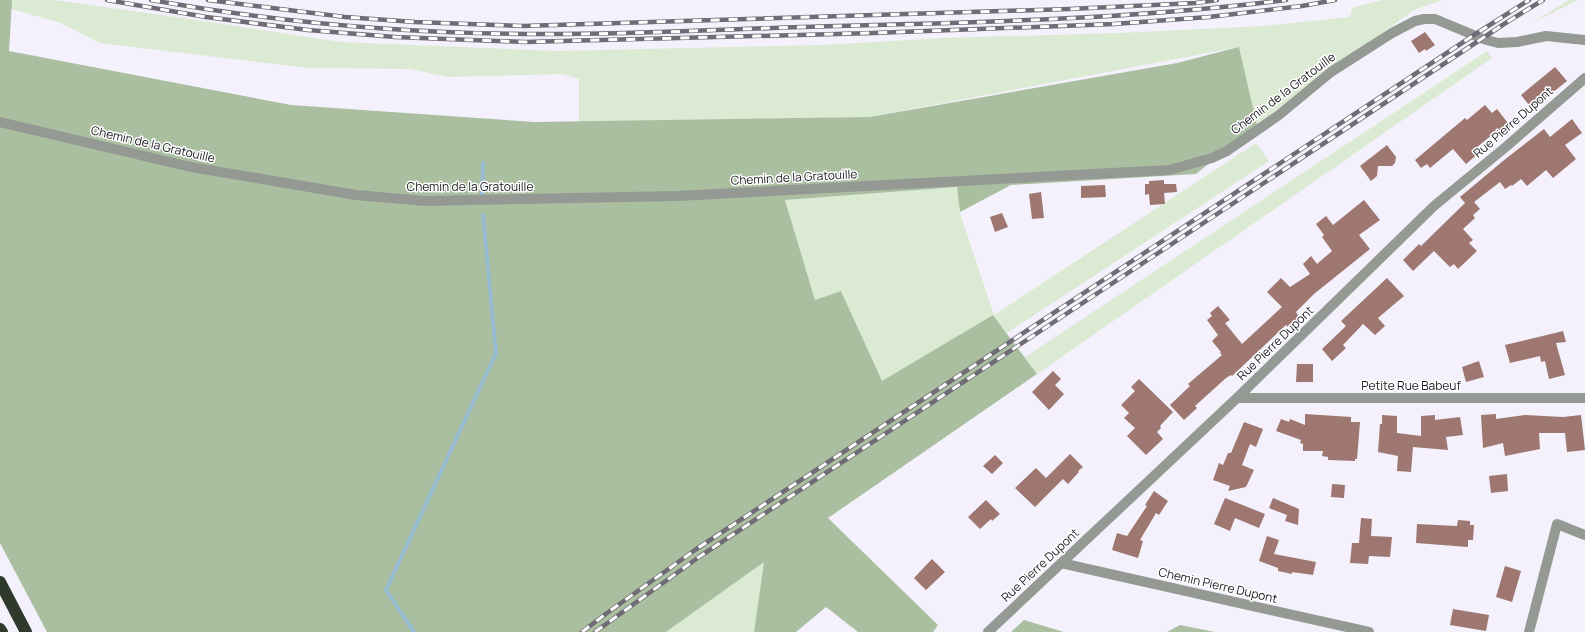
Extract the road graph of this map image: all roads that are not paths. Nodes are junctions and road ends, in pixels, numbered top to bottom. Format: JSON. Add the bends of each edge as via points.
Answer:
{"nodes":[{"id":1,"x":1585,"y":40,"type":"edge"},
{"id":2,"x":1585,"y":78,"type":"edge"},
{"id":3,"x":0,"y":122,"type":"edge"},
{"id":4,"x":1237,"y":398,"type":"junction"},
{"id":5,"x":1585,"y":398,"type":"edge"},
{"id":6,"x":1585,"y":535,"type":"edge"},
{"id":7,"x":1062,"y":563,"type":"junction"},
{"id":8,"x":0,"y":582,"type":"edge"},
{"id":9,"x":0,"y":629,"type":"edge"},
{"id":10,"x":2,"y":632,"type":"edge"},
{"id":11,"x":26,"y":632,"type":"edge"},
{"id":12,"x":988,"y":632,"type":"edge"},
{"id":13,"x":1369,"y":632,"type":"edge"},
{"id":14,"x":1529,"y":632,"type":"edge"}],
"edges":[{"from":1,"to":3,"type":"street","name":"Chemin de la Gratouille","via":[[1546,36],[1498,43],[1435,19],[1415,21],[1331,72],[1278,115],[1227,151],[1184,167],[1157,171],[677,196],[425,201],[356,195],[192,167]]},
{"from":2,"to":4,"type":"street","name":"Rue Pierre Dupont","via":[[1434,206]]},
{"from":4,"to":5,"type":"street","name":"Petite Rue Babeuf"},
{"from":4,"to":7,"type":"street","name":"Rue Pierre Dupont"},
{"from":6,"to":14,"type":"street","via":[[1557,524]]},
{"from":7,"to":12,"type":"street","name":"Rue Pierre Dupont"},
{"from":7,"to":13,"type":"street","name":"Chemin Pierre Dupont"},
{"from":8,"to":11,"type":"highway"},
{"from":9,"to":10,"type":"highway"}]}
